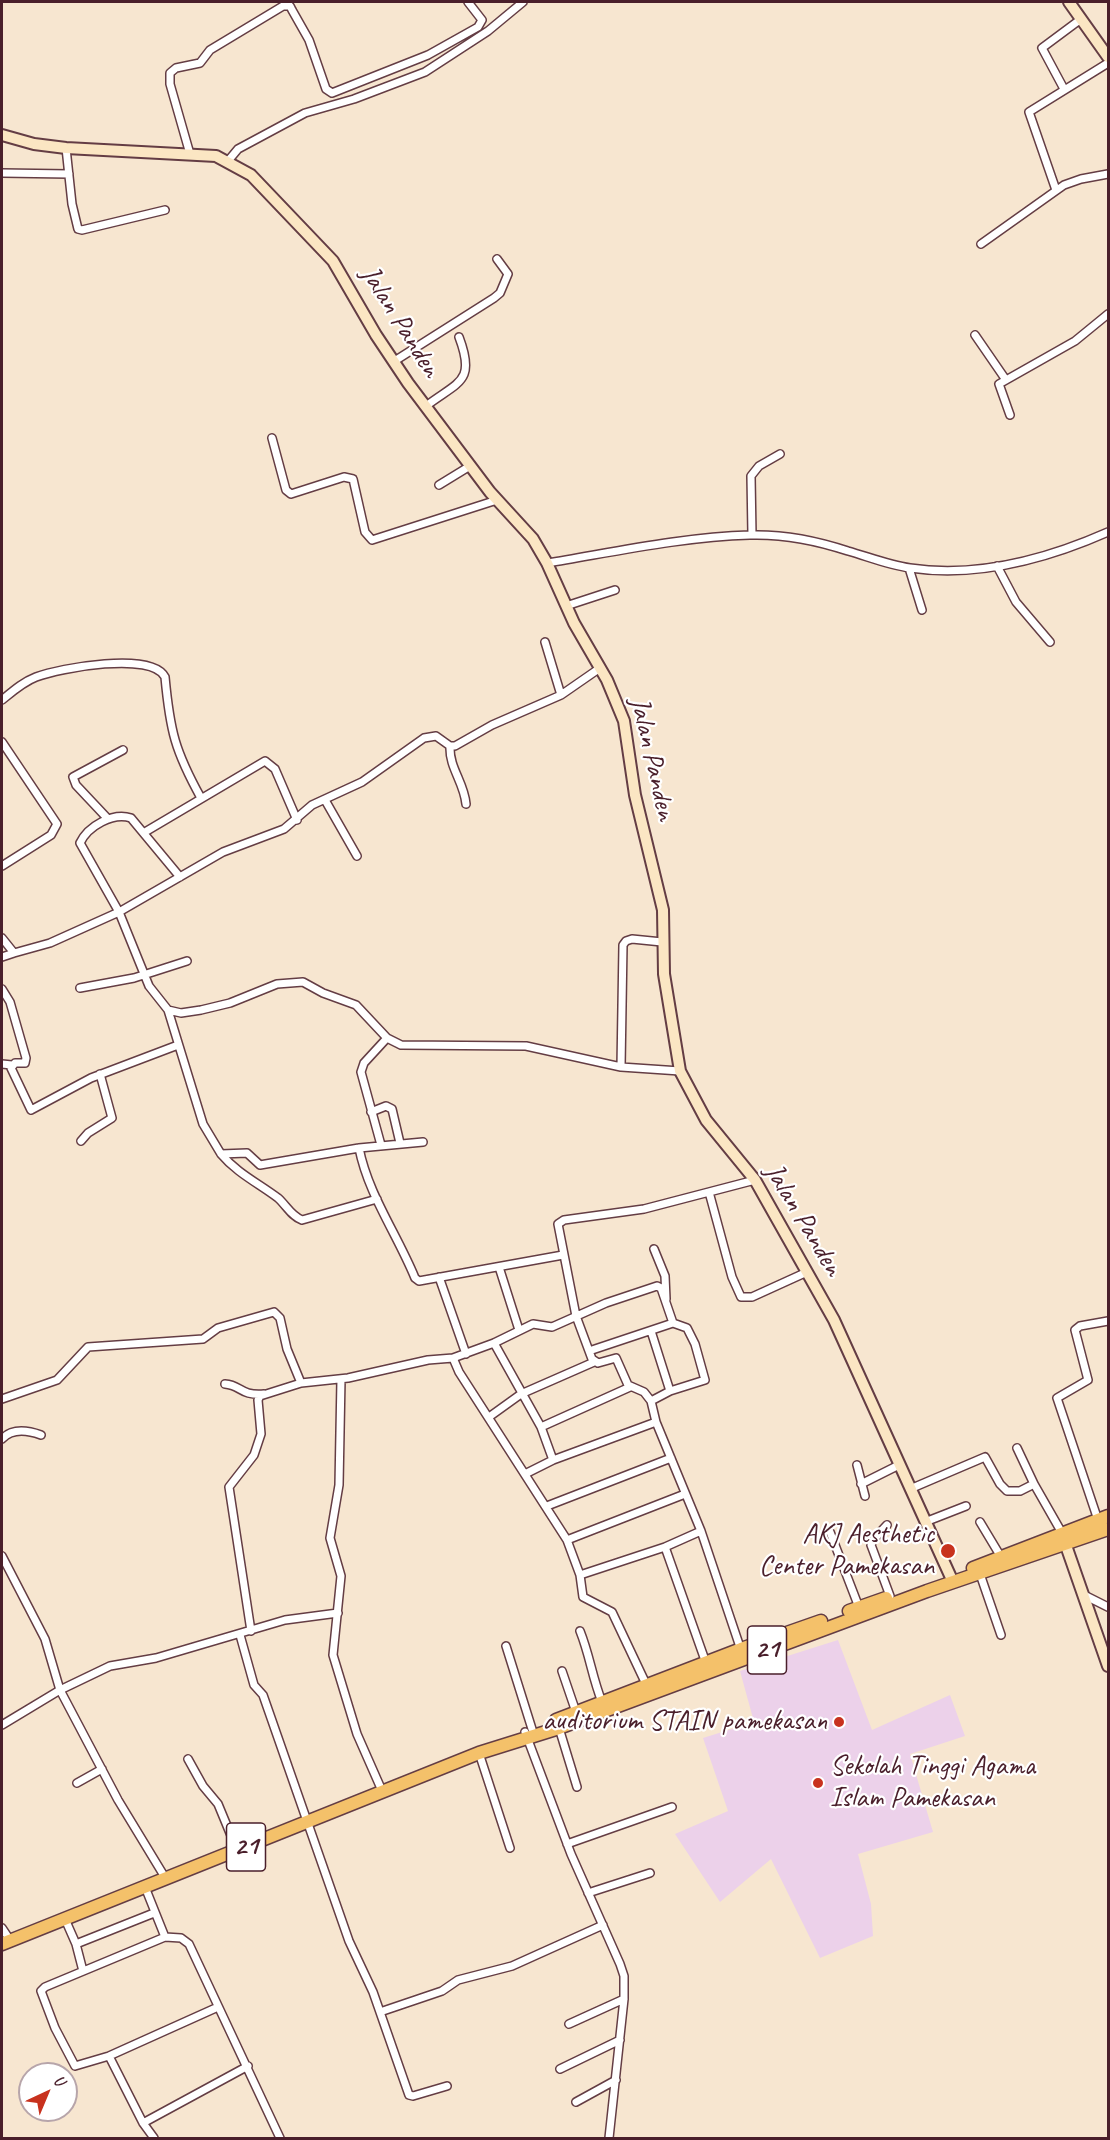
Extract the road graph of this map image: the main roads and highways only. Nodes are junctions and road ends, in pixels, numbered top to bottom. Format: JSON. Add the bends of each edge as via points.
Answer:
{"nodes":[{"id":1,"x":1103,"y":1518,"type":"edge"},
{"id":2,"x":1108,"y":1529,"type":"edge"},
{"id":3,"x":1063,"y":1539,"type":"junction"},
{"id":4,"x":952,"y":1579,"type":"junction"},
{"id":5,"x":861,"y":1611,"type":"junction"},
{"id":6,"x":708,"y":1667,"type":"junction"},
{"id":7,"x":528,"y":1733,"type":"junction"},
{"id":8,"x":6,"y":1942,"type":"edge"}],
"edges":[{"from":1,"to":3,"type":"highway","number":"21"},
{"from":2,"to":3,"type":"highway","number":"21"},
{"from":3,"to":4,"type":"highway","number":"21","via":[[1001,1557]]},
{"from":3,"to":4,"type":"highway","number":"21","via":[[980,1574]]},
{"from":4,"to":5,"type":"highway","number":"21"},
{"from":4,"to":5,"type":"highway","number":"21","via":[[891,1596]]},
{"from":5,"to":6,"type":"highway","number":"21"},
{"from":6,"to":7,"type":"highway","number":"21","via":[[646,1684]]},
{"from":6,"to":7,"type":"highway","number":"21","via":[[559,1728]]},
{"from":7,"to":8,"type":"highway","number":"21"}]}
